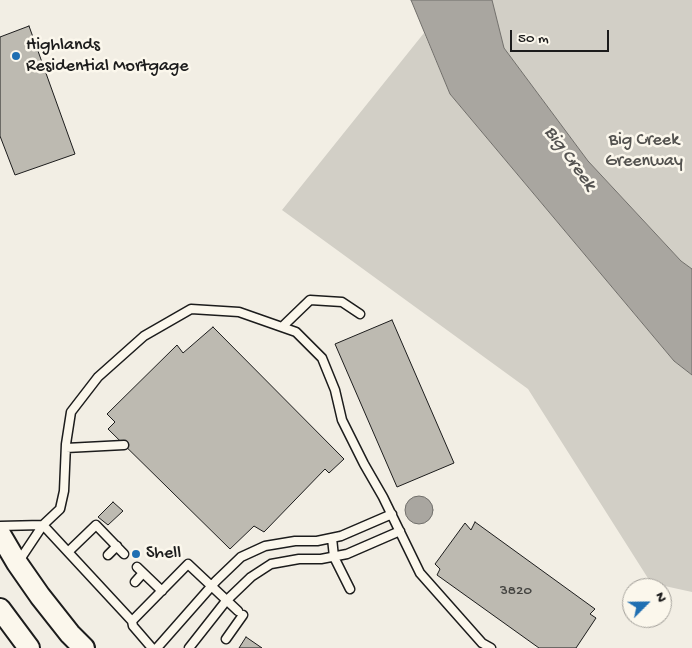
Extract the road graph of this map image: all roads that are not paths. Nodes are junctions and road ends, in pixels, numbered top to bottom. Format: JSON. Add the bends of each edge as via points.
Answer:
{"nodes":[{"id":1,"x":360,"y":314,"type":"dead end"},
{"id":2,"x":282,"y":327,"type":"junction"},
{"id":3,"x":124,"y":445,"type":"dead end"},
{"id":4,"x":66,"y":448,"type":"junction"},
{"id":5,"x":392,"y":514,"type":"junction"},
{"id":6,"x":43,"y":525,"type":"junction"},
{"id":7,"x":0,"y":526,"type":"edge"},
{"id":8,"x":400,"y":530,"type":"junction"},
{"id":9,"x":0,"y":534,"type":"edge"},
{"id":10,"x":332,"y":538,"type":"junction"},
{"id":11,"x":116,"y":546,"type":"junction"},
{"id":12,"x":68,"y":552,"type":"junction"},
{"id":13,"x":124,"y":554,"type":"dead end"},
{"id":14,"x":108,"y":555,"type":"dead end"},
{"id":15,"x":334,"y":557,"type":"junction"},
{"id":16,"x":17,"y":563,"type":"junction"},
{"id":17,"x":135,"y":582,"type":"dead end"},
{"id":18,"x":212,"y":585,"type":"junction"},
{"id":19,"x":350,"y":588,"type":"dead end"},
{"id":20,"x":162,"y":591,"type":"junction"},
{"id":21,"x":226,"y":601,"type":"junction"},
{"id":22,"x":0,"y":609,"type":"edge"},
{"id":23,"x":132,"y":621,"type":"junction"},
{"id":24,"x":226,"y":639,"type":"dead end"},
{"id":25,"x":29,"y":648,"type":"edge"},
{"id":26,"x":84,"y":648,"type":"edge"},
{"id":27,"x":152,"y":648,"type":"edge"},
{"id":28,"x":157,"y":648,"type":"edge"},
{"id":29,"x":189,"y":648,"type":"edge"},
{"id":30,"x":491,"y":648,"type":"edge"}],
"edges":[{"from":1,"to":2,"type":"lane","via":[[342,302],[310,300]]},
{"from":2,"to":4,"type":"lane","via":[[238,312],[191,308],[144,336],[98,377],[71,412]]},
{"from":2,"to":5,"type":"lane","via":[[296,332],[322,358],[335,390],[342,420]]},
{"from":3,"to":4,"type":"lane"},
{"from":4,"to":6,"type":"lane","via":[[60,509]]},
{"from":5,"to":8,"type":"lane"},
{"from":5,"to":10,"type":"lane"},
{"from":6,"to":7,"type":"lane"},
{"from":6,"to":12,"type":"lane"},
{"from":6,"to":16,"type":"lane"},
{"from":8,"to":15,"type":"lane"},
{"from":8,"to":30,"type":"lane","via":[[420,573],[482,643]]},
{"from":9,"to":16,"type":"main road"},
{"from":10,"to":15,"type":"lane"},
{"from":10,"to":18,"type":"lane","via":[[265,546],[241,557]]},
{"from":11,"to":12,"type":"lane","via":[[96,525]]},
{"from":11,"to":13,"type":"lane"},
{"from":11,"to":14,"type":"lane"},
{"from":12,"to":23,"type":"lane","via":[[117,600]]},
{"from":15,"to":19,"type":"lane"},
{"from":15,"to":21,"type":"lane","via":[[271,564],[251,577]]},
{"from":16,"to":26,"type":"main road"},
{"from":17,"to":20,"type":"lane","via":[[140,570]]},
{"from":18,"to":20,"type":"lane","via":[[188,564]]},
{"from":18,"to":21,"type":"lane"},
{"from":18,"to":28,"type":"lane"},
{"from":20,"to":23,"type":"lane"},
{"from":21,"to":24,"type":"lane","via":[[241,613]]},
{"from":21,"to":29,"type":"lane"},
{"from":22,"to":25,"type":"main road"},
{"from":23,"to":27,"type":"lane"}]}
